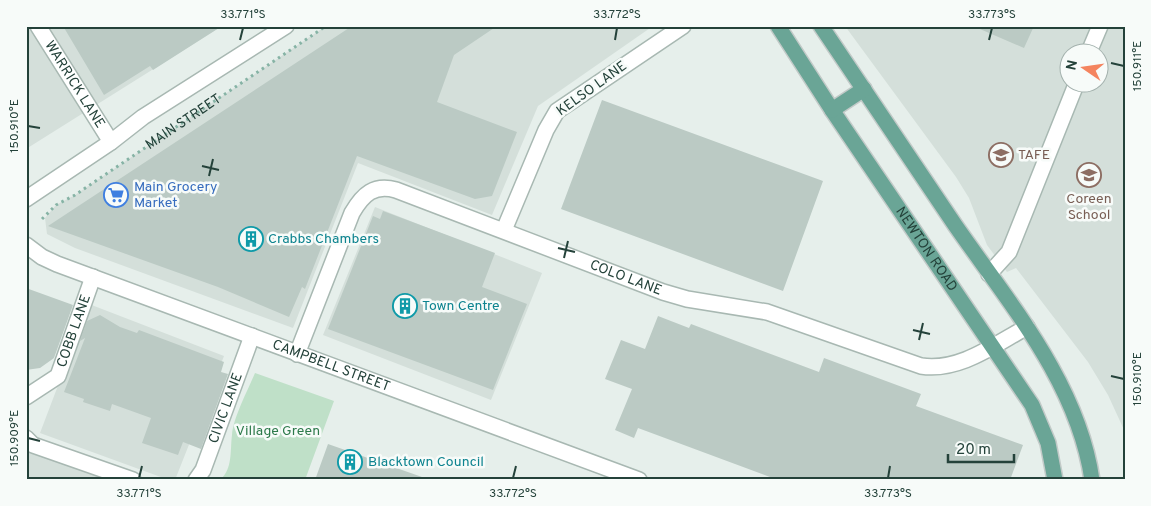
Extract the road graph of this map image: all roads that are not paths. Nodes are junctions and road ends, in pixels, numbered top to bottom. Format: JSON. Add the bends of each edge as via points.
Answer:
{"nodes":[{"id":1,"x":38,"y":26,"type":"edge"},
{"id":2,"x":286,"y":26,"type":"edge"},
{"id":3,"x":683,"y":26,"type":"edge"},
{"id":4,"x":778,"y":26,"type":"edge"},
{"id":5,"x":822,"y":26,"type":"edge"},
{"id":6,"x":1100,"y":26,"type":"edge"},
{"id":7,"x":1093,"y":42,"type":"edge"},
{"id":8,"x":864,"y":89,"type":"junction"},
{"id":9,"x":1073,"y":92,"type":"edge"},
{"id":10,"x":832,"y":110,"type":"junction"},
{"id":11,"x":111,"y":142,"type":"junction"},
{"id":12,"x":26,"y":199,"type":"edge"},
{"id":13,"x":504,"y":230,"type":"junction"},
{"id":14,"x":26,"y":245,"type":"edge"},
{"id":15,"x":989,"y":274,"type":"junction"},
{"id":16,"x":94,"y":277,"type":"junction"},
{"id":17,"x":1026,"y":327,"type":"junction"},
{"id":18,"x":252,"y":336,"type":"junction"},
{"id":19,"x":992,"y":346,"type":"junction"},
{"id":20,"x":297,"y":354,"type":"junction"},
{"id":21,"x":26,"y":397,"type":"edge"},
{"id":22,"x":26,"y":438,"type":"edge"},
{"id":23,"x":133,"y":480,"type":"edge"},
{"id":24,"x":196,"y":480,"type":"edge"},
{"id":25,"x":639,"y":480,"type":"edge"},
{"id":26,"x":1055,"y":480,"type":"edge"},
{"id":27,"x":1092,"y":480,"type":"edge"}],
"edges":[{"from":1,"to":11,"type":"street","name":"WARRICK LANE"},
{"from":2,"to":11,"type":"street","name":"MAIN STREET","via":[[143,117]]},
{"from":3,"to":13,"type":"street","name":"KELSO LANE","via":[[556,111]]},
{"from":4,"to":10,"type":"main road","name":"NEWTON ROAD"},
{"from":5,"to":8,"type":"main road"},
{"from":6,"to":7,"type":"street"},
{"from":8,"to":10,"type":"main road"},
{"from":8,"to":15,"type":"main road"},
{"from":9,"to":15,"type":"street","via":[[1009,252]]},
{"from":10,"to":19,"type":"main road","name":"NEWTON ROAD"},
{"from":11,"to":12,"type":"street","name":"MAIN STREET"},
{"from":13,"to":19,"type":"street","name":"COLO LANE","via":[[663,292],[788,318],[921,366],[948,367]]},
{"from":13,"to":20,"type":"street","name":"COLO LANE","via":[[396,190],[378,187],[371,190],[352,213]]},
{"from":14,"to":16,"type":"street","name":"CAMPBELL STREET","via":[[42,257]]},
{"from":15,"to":17,"type":"main road"},
{"from":16,"to":18,"type":"street","name":"CAMPBELL STREET"},
{"from":16,"to":21,"type":"street","name":"COBB LANE","via":[[58,376]]},
{"from":17,"to":19,"type":"street","name":"COLO LANE"},
{"from":17,"to":27,"type":"main road","via":[[1067,396],[1086,447]]},
{"from":18,"to":20,"type":"street","name":"CAMPBELL STREET"},
{"from":18,"to":24,"type":"street","name":"CIVIC LANE","via":[[203,470]]},
{"from":19,"to":26,"type":"main road","name":"NEWTON ROAD","via":[[1032,405],[1048,443]]},
{"from":20,"to":25,"type":"street","name":"CAMPBELL STREET"},
{"from":22,"to":23,"type":"street","via":[[33,445]]}]}
